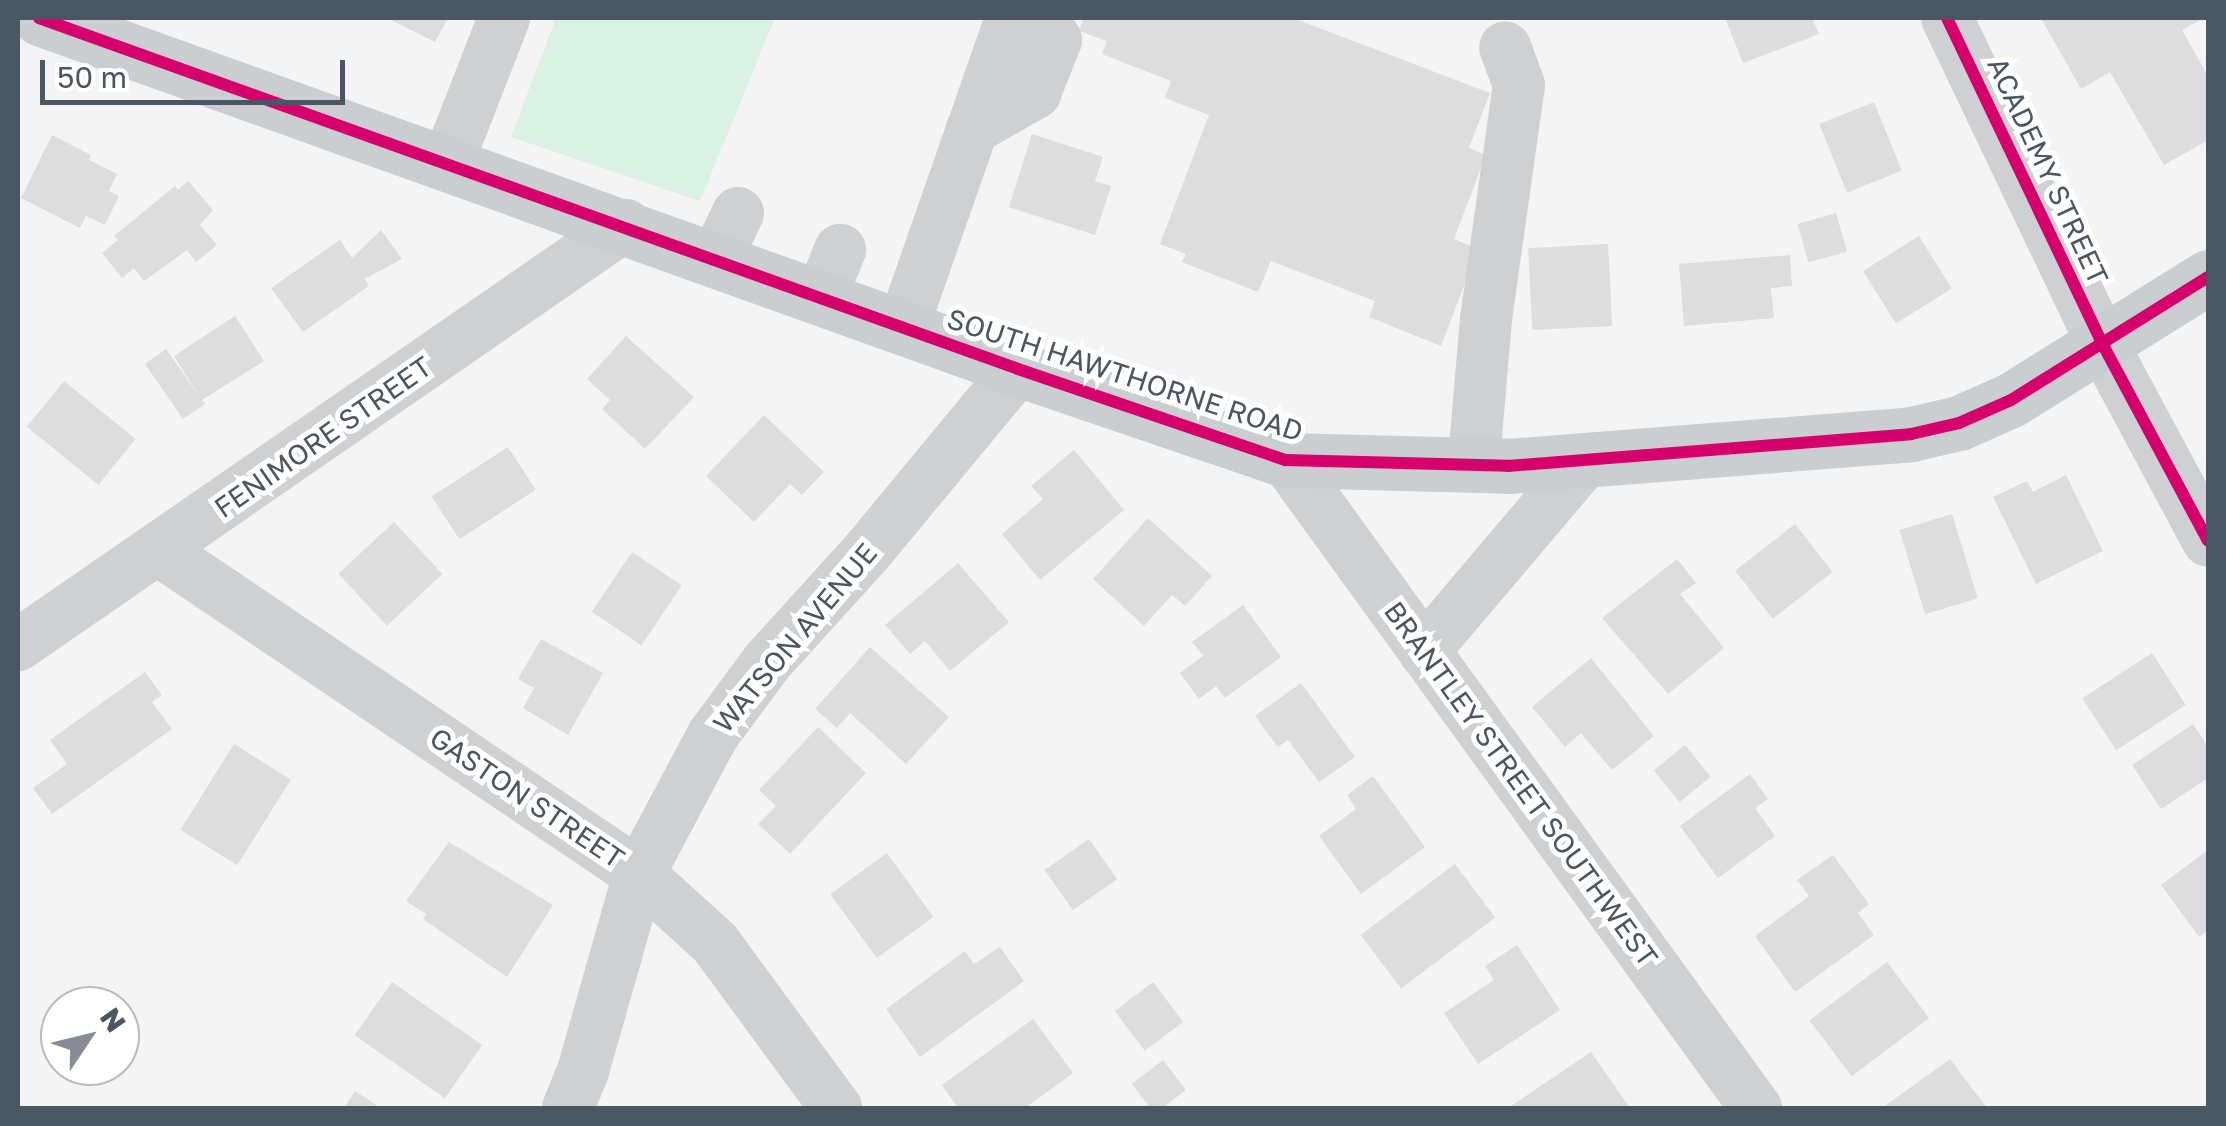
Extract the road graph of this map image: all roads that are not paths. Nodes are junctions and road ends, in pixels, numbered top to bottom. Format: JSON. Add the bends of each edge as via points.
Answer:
{"nodes":[{"id":1,"x":39,"y":18,"type":"edge"},
{"id":2,"x":504,"y":18,"type":"edge"},
{"id":3,"x":1012,"y":18,"type":"edge"},
{"id":4,"x":1041,"y":18,"type":"edge"},
{"id":5,"x":1947,"y":18,"type":"edge"},
{"id":6,"x":1505,"y":47,"type":"dead end"},
{"id":7,"x":972,"y":129,"type":"junction"},
{"id":8,"x":448,"y":162,"type":"junction"},
{"id":9,"x":626,"y":225,"type":"junction"},
{"id":10,"x":2208,"y":277,"type":"edge"},
{"id":11,"x":902,"y":326,"type":"junction"},
{"id":12,"x":2103,"y":345,"type":"junction"},
{"id":13,"x":1018,"y":369,"type":"junction"},
{"id":14,"x":1286,"y":460,"type":"junction"},
{"id":15,"x":1586,"y":460,"type":"junction"},
{"id":16,"x":1479,"y":465,"type":"junction"},
{"id":17,"x":2208,"y":541,"type":"edge"},
{"id":18,"x":160,"y":551,"type":"junction"},
{"id":19,"x":18,"y":645,"type":"edge"},
{"id":20,"x":1424,"y":651,"type":"junction"},
{"id":21,"x":639,"y":874,"type":"junction"},
{"id":22,"x":568,"y":1108,"type":"edge"},
{"id":23,"x":836,"y":1108,"type":"edge"},
{"id":24,"x":1756,"y":1108,"type":"edge"}],
"edges":[{"from":1,"to":8,"type":"main road","name":"SOUTH HAWTHORNE ROAD"},
{"from":2,"to":8,"type":"street"},
{"from":3,"to":7,"type":"street"},
{"from":4,"to":7,"type":"street","via":[[1056,40],[1035,93]]},
{"from":5,"to":12,"type":"street","name":"ACADEMY STREET"},
{"from":6,"to":16,"type":"street","via":[[1519,85],[1486,318]]},
{"from":7,"to":11,"type":"street"},
{"from":8,"to":9,"type":"main road","name":"SOUTH HAWTHORNE ROAD"},
{"from":9,"to":11,"type":"main road","name":"SOUTH HAWTHORNE ROAD","via":[[727,236],[831,273]]},
{"from":9,"to":18,"type":"street","name":"FENIMORE STREET"},
{"from":10,"to":12,"type":"main road","name":"SOUTH HAWTHORNE ROAD"},
{"from":11,"to":13,"type":"main road","name":"SOUTH HAWTHORNE ROAD"},
{"from":12,"to":15,"type":"main road","name":"SOUTH HAWTHORNE ROAD","via":[[1959,424],[1910,434]]},
{"from":12,"to":17,"type":"street","name":"ACADEMY STREET"},
{"from":13,"to":14,"type":"main road","name":"SOUTH HAWTHORNE ROAD"},
{"from":13,"to":21,"type":"street","name":"WATSON AVENUE","via":[[712,734]]},
{"from":14,"to":16,"type":"main road","name":"SOUTH HAWTHORNE ROAD"},
{"from":14,"to":20,"type":"street","name":"BRANTLEY STREET SOUTHWEST"},
{"from":15,"to":16,"type":"main road","name":"SOUTH HAWTHORNE ROAD"},
{"from":15,"to":20,"type":"street"},
{"from":18,"to":19,"type":"street","name":"FENIMORE STREET"},
{"from":18,"to":21,"type":"street","name":"GASTON STREET"},
{"from":20,"to":24,"type":"street","name":"BRANTLEY STREET SOUTHWEST"},
{"from":21,"to":22,"type":"street","name":"WATSON AVENUE"},
{"from":21,"to":23,"type":"street","name":"GASTON STREET","via":[[715,944]]}]}
